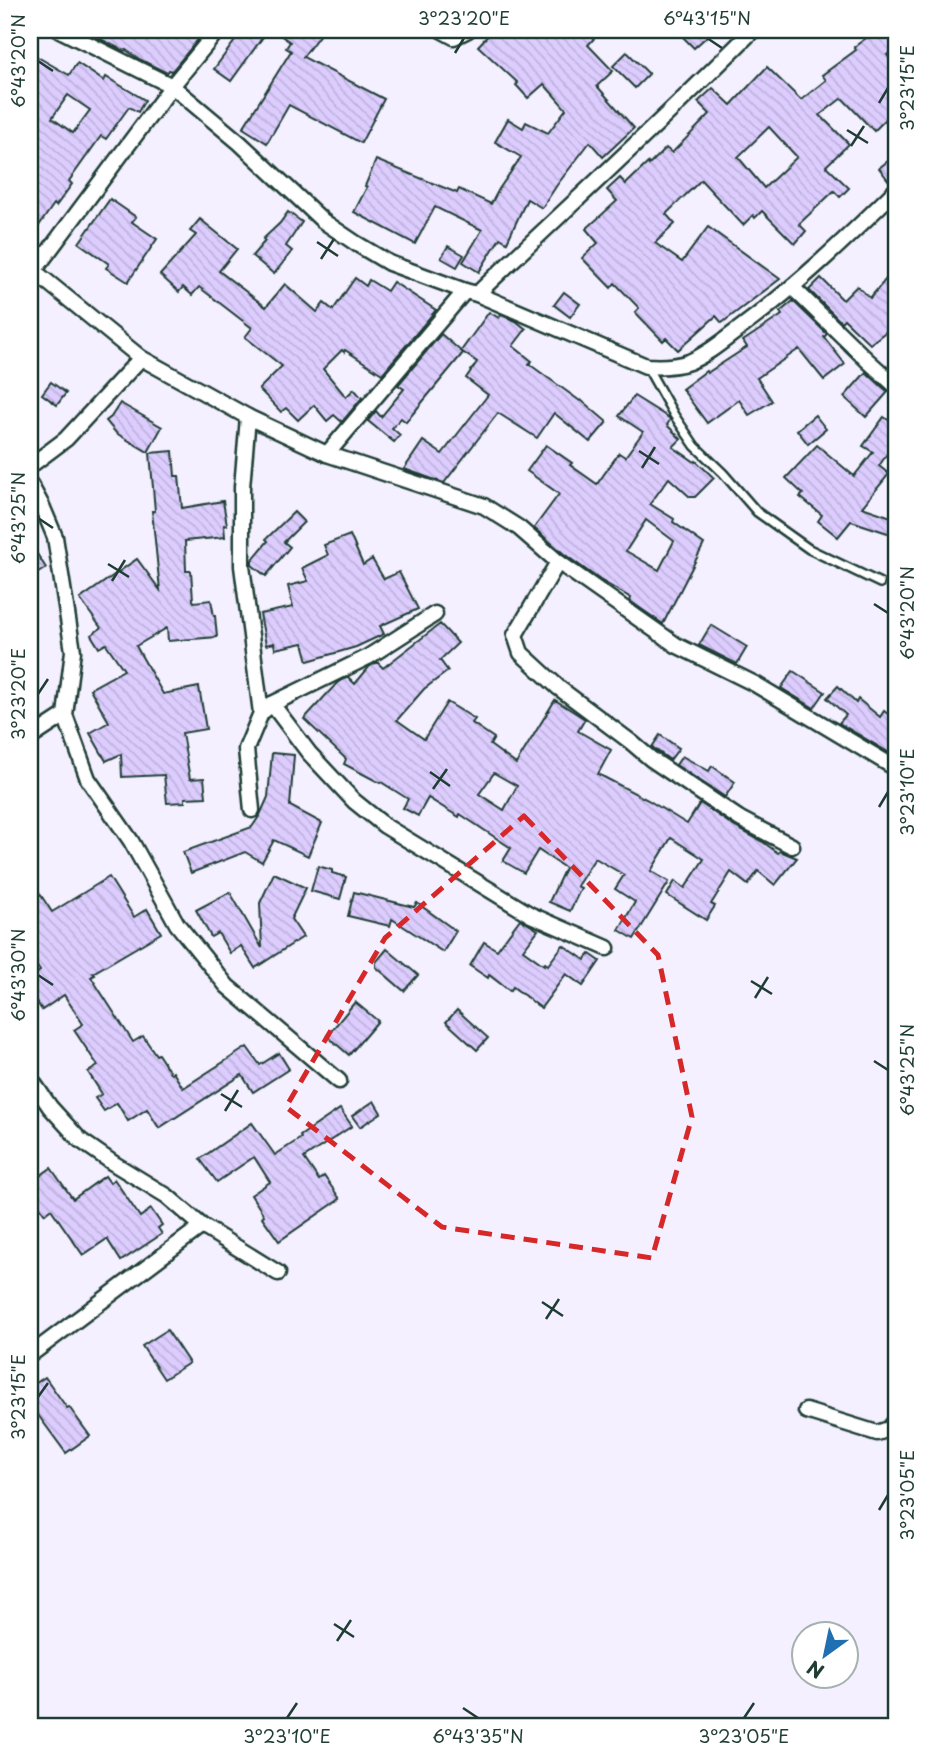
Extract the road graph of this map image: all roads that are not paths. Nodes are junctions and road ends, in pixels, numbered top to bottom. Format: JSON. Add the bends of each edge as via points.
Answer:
{"nodes":[{"id":1,"x":60,"y":30,"type":"edge"},
{"id":2,"x":218,"y":30,"type":"edge"},
{"id":3,"x":441,"y":30,"type":"edge"},
{"id":4,"x":468,"y":30,"type":"edge"},
{"id":5,"x":753,"y":30,"type":"edge"},
{"id":6,"x":172,"y":86,"type":"junction"},
{"id":7,"x":897,"y":189,"type":"edge"},
{"id":8,"x":32,"y":271,"type":"edge"},
{"id":9,"x":792,"y":287,"type":"junction"},
{"id":10,"x":471,"y":293,"type":"junction"},
{"id":11,"x":141,"y":358,"type":"junction"},
{"id":12,"x":646,"y":366,"type":"junction"},
{"id":13,"x":897,"y":387,"type":"edge"},
{"id":14,"x":248,"y":417,"type":"junction"},
{"id":15,"x":327,"y":454,"type":"junction"},
{"id":16,"x":30,"y":467,"type":"edge"},
{"id":17,"x":30,"y":484,"type":"edge"},
{"id":18,"x":558,"y":562,"type":"junction"},
{"id":19,"x":880,"y":583,"type":"dead end"},
{"id":20,"x":435,"y":614,"type":"dead end"},
{"id":21,"x":266,"y":708,"type":"junction"},
{"id":22,"x":65,"y":715,"type":"junction"},
{"id":23,"x":30,"y":738,"type":"edge"},
{"id":24,"x":897,"y":769,"type":"edge"},
{"id":25,"x":252,"y":810,"type":"dead end"},
{"id":26,"x":792,"y":846,"type":"dead end"},
{"id":27,"x":607,"y":948,"type":"dead end"},
{"id":28,"x":30,"y":1078,"type":"edge"},
{"id":29,"x":339,"y":1081,"type":"dead end"},
{"id":30,"x":202,"y":1227,"type":"junction"},
{"id":31,"x":278,"y":1273,"type":"dead end"},
{"id":32,"x":30,"y":1355,"type":"edge"},
{"id":33,"x":806,"y":1411,"type":"dead end"},
{"id":34,"x":897,"y":1419,"type":"edge"}],
"edges":[{"from":1,"to":6,"type":"street"},
{"from":2,"to":6,"type":"street"},
{"from":3,"to":4,"type":"street","via":[[454,37]]},
{"from":5,"to":10,"type":"street","via":[[685,99]]},
{"from":6,"to":8,"type":"street"},
{"from":6,"to":10,"type":"street","via":[[323,221],[389,263]]},
{"from":7,"to":9,"type":"street"},
{"from":8,"to":11,"type":"street"},
{"from":9,"to":12,"type":"street","via":[[704,355],[667,367]]},
{"from":9,"to":13,"type":"street"},
{"from":10,"to":12,"type":"street"},
{"from":10,"to":15,"type":"street"},
{"from":11,"to":14,"type":"street"},
{"from":11,"to":16,"type":"street","via":[[66,439]]},
{"from":12,"to":19,"type":"lane","via":[[695,446],[757,512],[809,549]]},
{"from":14,"to":15,"type":"street"},
{"from":14,"to":21,"type":"street","via":[[242,566]]},
{"from":15,"to":18,"type":"street","via":[[484,506],[519,528]]},
{"from":17,"to":22,"type":"street","via":[[55,537],[73,651]]},
{"from":18,"to":24,"type":"street","via":[[676,645],[755,684]]},
{"from":18,"to":26,"type":"street","via":[[515,635],[521,653],[651,759],[740,819]]},
{"from":20,"to":21,"type":"street","via":[[368,657]]},
{"from":21,"to":25,"type":"street","via":[[246,749]]},
{"from":21,"to":27,"type":"street","via":[[354,801],[385,826],[531,915]]},
{"from":22,"to":23,"type":"street"},
{"from":22,"to":29,"type":"street","via":[[88,779],[131,841],[177,924],[227,986]]},
{"from":28,"to":30,"type":"street","via":[[80,1140],[167,1196]]},
{"from":30,"to":31,"type":"street"},
{"from":30,"to":32,"type":"street"},
{"from":33,"to":34,"type":"street","via":[[877,1433],[889,1429]]}]}
